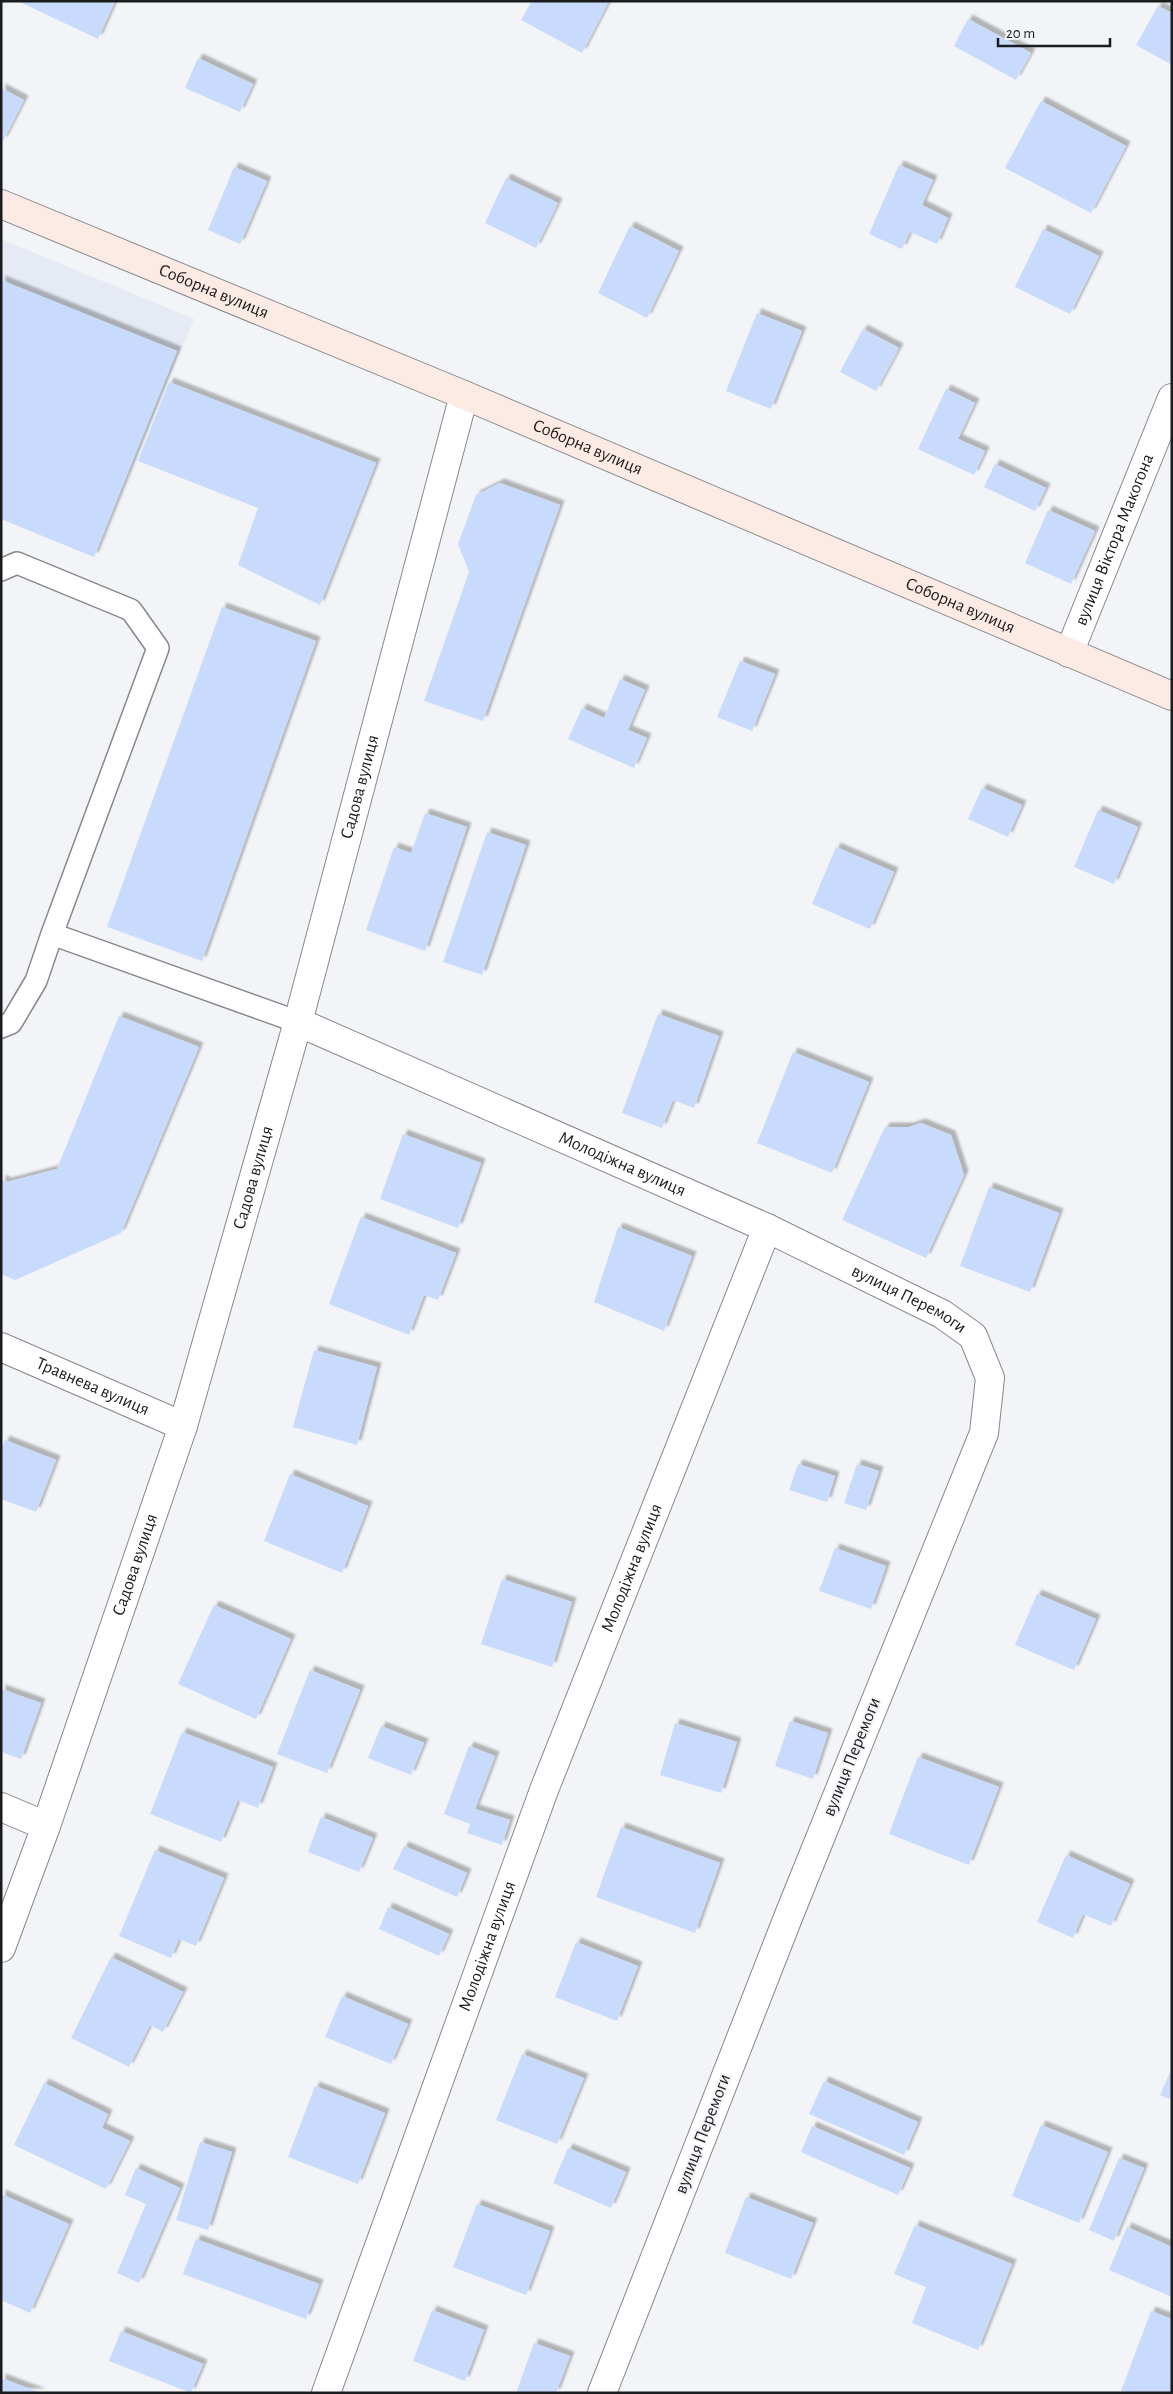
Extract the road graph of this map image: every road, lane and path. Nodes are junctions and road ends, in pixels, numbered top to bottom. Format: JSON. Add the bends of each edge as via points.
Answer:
{"nodes":[{"id":1,"x":1,"y":204,"type":"edge"},
{"id":2,"x":464,"y":395,"type":"junction"},
{"id":3,"x":1172,"y":398,"type":"edge"},
{"id":4,"x":1,"y":570,"type":"edge"},
{"id":5,"x":1069,"y":653,"type":"junction"},
{"id":6,"x":1172,"y":696,"type":"edge"},
{"id":7,"x":52,"y":934,"type":"junction"},
{"id":8,"x":298,"y":1022,"type":"junction"},
{"id":9,"x":1,"y":1027,"type":"edge"},
{"id":10,"x":767,"y":1228,"type":"junction"},
{"id":11,"x":1,"y":1347,"type":"edge"},
{"id":12,"x":183,"y":1426,"type":"junction"},
{"id":13,"x":1,"y":1808,"type":"edge"},
{"id":14,"x":46,"y":1826,"type":"junction"},
{"id":15,"x":1,"y":1948,"type":"edge"},
{"id":16,"x":326,"y":2393,"type":"edge"},
{"id":17,"x":602,"y":2393,"type":"edge"}],
"edges":[{"from":1,"to":2,"type":"main road","name":"Соборна вулиця"},
{"from":2,"to":5,"type":"main road","name":"Соборна вулиця"},
{"from":2,"to":8,"type":"street","name":"Садова вулиця"},
{"from":3,"to":5,"type":"street","name":"вулиця Віктора Макогона"},
{"from":4,"to":7,"type":"lane","via":[[18,563],[131,610],[158,648]]},
{"from":5,"to":6,"type":"main road","name":"Соборна вулиця"},
{"from":7,"to":8,"type":"lane"},
{"from":7,"to":9,"type":"lane","via":[[36,981],[11,1023]]},
{"from":8,"to":10,"type":"street","name":"Молодіжна вулиця"},
{"from":8,"to":12,"type":"street","name":"Садова вулиця"},
{"from":10,"to":16,"type":"street","name":"Молодіжна вулиця","via":[[544,1790]]},
{"from":10,"to":17,"type":"street","name":"вулиця Перемоги","via":[[942,1314],[974,1336],[990,1378],[984,1433],[797,1896]]},
{"from":11,"to":12,"type":"street","name":"Травнева вулиця"},
{"from":12,"to":14,"type":"street","name":"Садова вулиця"},
{"from":13,"to":14,"type":"street"},
{"from":14,"to":15,"type":"street","name":"Садова вулиця"}]}
